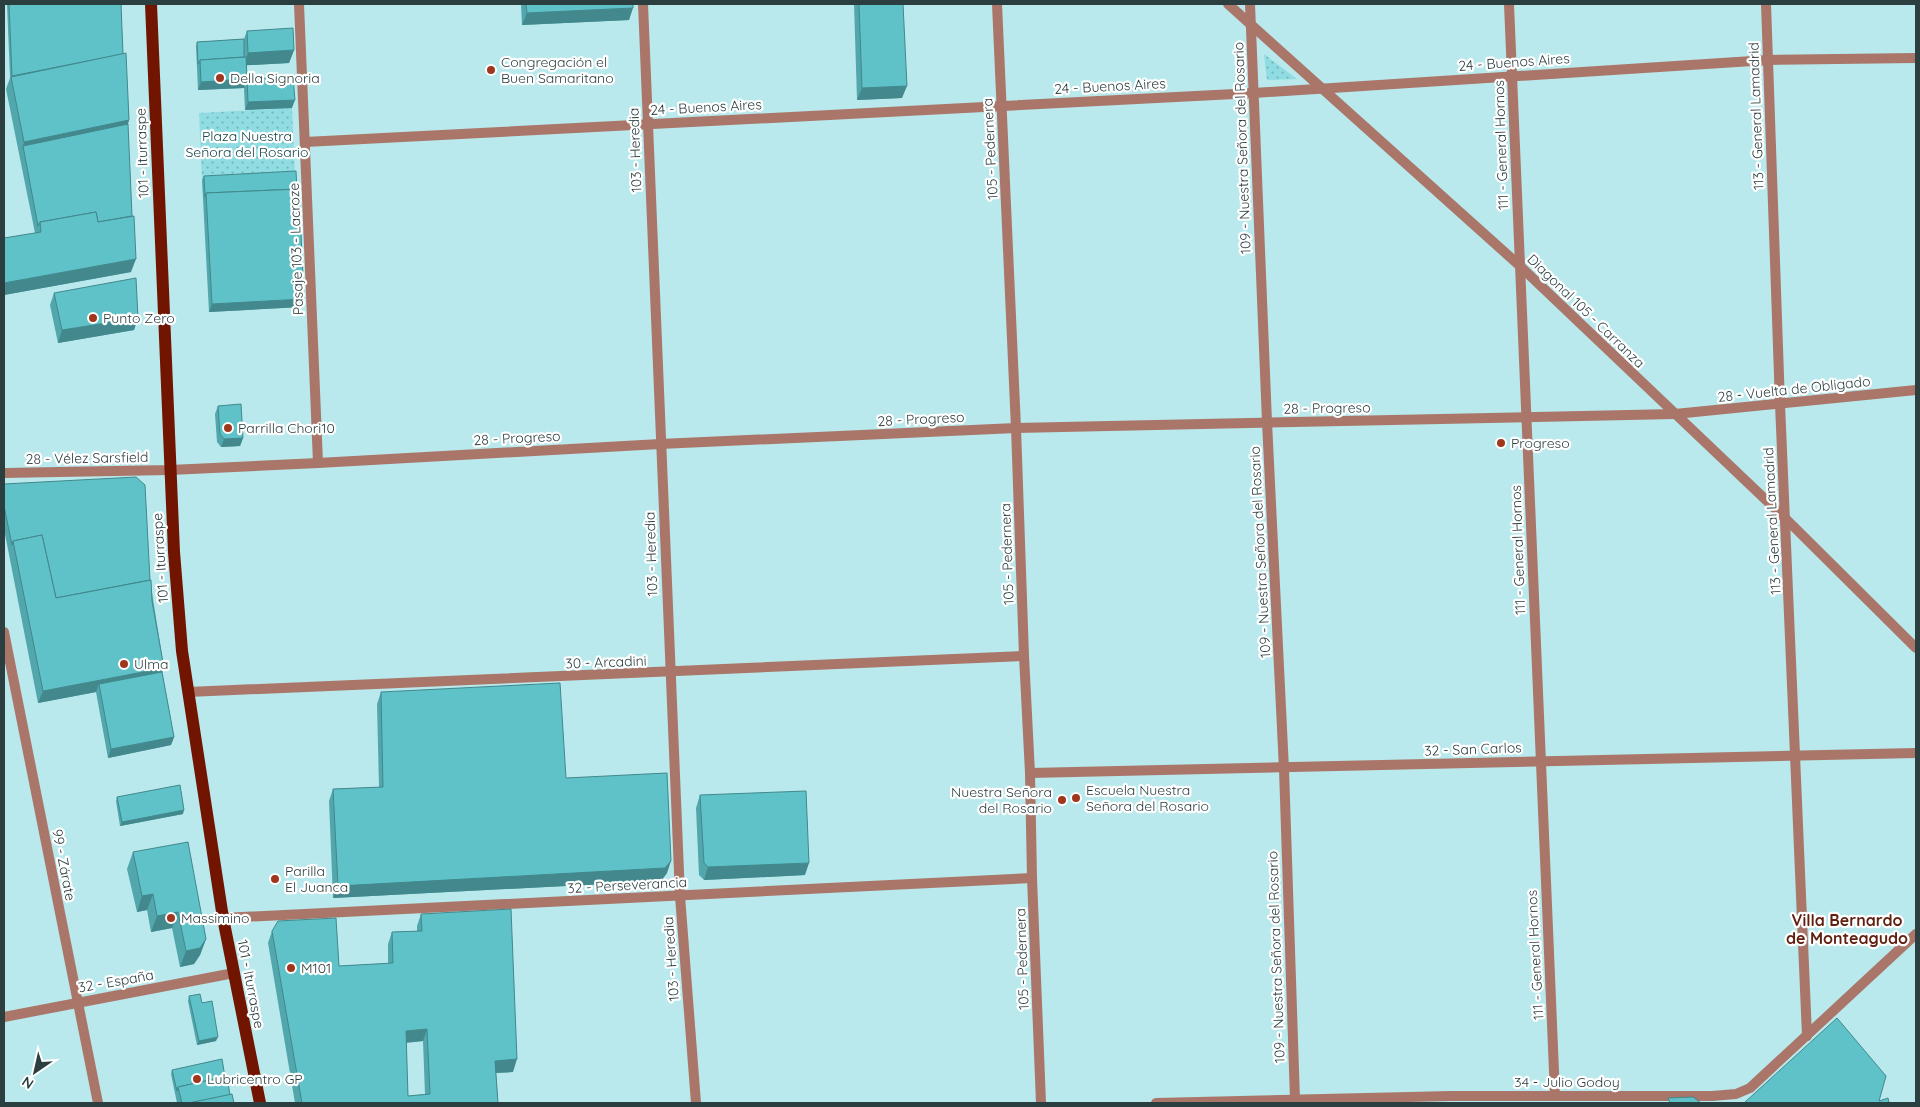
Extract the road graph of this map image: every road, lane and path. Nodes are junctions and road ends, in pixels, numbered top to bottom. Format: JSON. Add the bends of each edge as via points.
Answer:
{"nodes":[{"id":1,"x":150,"y":4,"type":"edge"},
{"id":2,"x":299,"y":4,"type":"edge"},
{"id":3,"x":643,"y":4,"type":"edge"},
{"id":4,"x":997,"y":4,"type":"edge"},
{"id":5,"x":1228,"y":4,"type":"edge"},
{"id":6,"x":1250,"y":4,"type":"edge"},
{"id":7,"x":1509,"y":4,"type":"edge"},
{"id":8,"x":1766,"y":4,"type":"edge"},
{"id":9,"x":1251,"y":25,"type":"junction"},
{"id":10,"x":1916,"y":58,"type":"edge"},
{"id":11,"x":1768,"y":60,"type":"junction"},
{"id":12,"x":1512,"y":76,"type":"junction"},
{"id":13,"x":1319,"y":87,"type":"junction"},
{"id":14,"x":1254,"y":93,"type":"junction"},
{"id":15,"x":1002,"y":106,"type":"junction"},
{"id":16,"x":648,"y":124,"type":"junction"},
{"id":17,"x":305,"y":142,"type":"junction"},
{"id":18,"x":1520,"y":266,"type":"junction"},
{"id":19,"x":1916,"y":390,"type":"edge"},
{"id":20,"x":1780,"y":404,"type":"junction"},
{"id":21,"x":1674,"y":414,"type":"junction"},
{"id":22,"x":1526,"y":418,"type":"junction"},
{"id":23,"x":1267,"y":422,"type":"junction"},
{"id":24,"x":1016,"y":428,"type":"junction"},
{"id":25,"x":660,"y":444,"type":"junction"},
{"id":26,"x":318,"y":463,"type":"junction"},
{"id":27,"x":170,"y":470,"type":"junction"},
{"id":28,"x":4,"y":473,"type":"edge"},
{"id":29,"x":1786,"y":519,"type":"junction"},
{"id":30,"x":4,"y":632,"type":"edge"},
{"id":31,"x":1916,"y":648,"type":"edge"},
{"id":32,"x":1024,"y":656,"type":"junction"},
{"id":33,"x":669,"y":673,"type":"junction"},
{"id":34,"x":188,"y":692,"type":"junction"},
{"id":35,"x":1916,"y":753,"type":"edge"},
{"id":36,"x":1796,"y":754,"type":"junction"},
{"id":37,"x":1540,"y":761,"type":"junction"},
{"id":38,"x":1284,"y":769,"type":"junction"},
{"id":39,"x":1030,"y":773,"type":"junction"},
{"id":40,"x":1032,"y":878,"type":"junction"},
{"id":41,"x":680,"y":896,"type":"junction"},
{"id":42,"x":222,"y":918,"type":"junction"},
{"id":43,"x":1916,"y":934,"type":"edge"},
{"id":44,"x":234,"y":973,"type":"junction"},
{"id":45,"x":77,"y":1002,"type":"junction"},
{"id":46,"x":4,"y":1017,"type":"edge"},
{"id":47,"x":1807,"y":1036,"type":"junction"},
{"id":48,"x":1555,"y":1095,"type":"junction"},
{"id":49,"x":1294,"y":1100,"type":"junction"},
{"id":50,"x":1452,"y":1100,"type":"edge"},
{"id":51,"x":1713,"y":1100,"type":"edge"},
{"id":52,"x":98,"y":1103,"type":"edge"},
{"id":53,"x":260,"y":1103,"type":"edge"},
{"id":54,"x":696,"y":1103,"type":"edge"},
{"id":55,"x":1041,"y":1103,"type":"edge"},
{"id":56,"x":1156,"y":1103,"type":"edge"},
{"id":57,"x":1189,"y":1103,"type":"edge"}],
"edges":[{"from":1,"to":27,"type":"main road","name":"101 - Iturraspe"},
{"from":2,"to":17,"type":"street","name":"Pasaje 103 - Lacroze"},
{"from":3,"to":16,"type":"street","name":"103 - Heredia"},
{"from":4,"to":15,"type":"street","name":"105 - Pedernera"},
{"from":5,"to":9,"type":"street","name":"Diagonal 105 - Carranza"},
{"from":6,"to":9,"type":"street","name":"109 - Nuestra Señora del Rosario"},
{"from":7,"to":12,"type":"street","name":"111 - General Hornos"},
{"from":8,"to":11,"type":"street","name":"113 - General Lamadrid"},
{"from":9,"to":13,"type":"street","name":"Diagonal 105 - Carranza"},
{"from":9,"to":14,"type":"street","name":"109 - Nuestra Señora del Rosario"},
{"from":10,"to":11,"type":"street","name":"24 - Buenos Aires"},
{"from":11,"to":12,"type":"street","name":"24 - Buenos Aires"},
{"from":11,"to":20,"type":"street","name":"113 - General Lamadrid"},
{"from":12,"to":13,"type":"street","name":"24 - Buenos Aires"},
{"from":12,"to":18,"type":"street","name":"111 - General Hornos"},
{"from":13,"to":14,"type":"street","name":"24 - Buenos Aires"},
{"from":13,"to":18,"type":"street","name":"Diagonal 105 - Carranza"},
{"from":14,"to":15,"type":"street","name":"24 - Buenos Aires"},
{"from":14,"to":23,"type":"street","name":"109 - Nuestra Señora del Rosario"},
{"from":15,"to":16,"type":"street","name":"24 - Buenos Aires"},
{"from":15,"to":24,"type":"street","name":"105 - Pedernera"},
{"from":16,"to":17,"type":"street","name":"24 - Buenos Aires"},
{"from":16,"to":25,"type":"street","name":"103 - Heredia"},
{"from":17,"to":26,"type":"street","name":"Pasaje 103 - Lacroze"},
{"from":18,"to":21,"type":"street","name":"Diagonal 105 - Carranza"},
{"from":18,"to":22,"type":"street","name":"111 - General Hornos"},
{"from":19,"to":20,"type":"street","name":"28 - Vuelta de Obligado"},
{"from":20,"to":21,"type":"street","name":"28 - Vuelta de Obligado"},
{"from":20,"to":29,"type":"street","name":"113 - General Lamadrid"},
{"from":21,"to":22,"type":"street","name":"28 - Progreso"},
{"from":21,"to":29,"type":"street","name":"Diagonal 105 - Carranza"},
{"from":22,"to":23,"type":"street","name":"28 - Progreso"},
{"from":22,"to":37,"type":"street","name":"111 - General Hornos"},
{"from":23,"to":24,"type":"street","name":"28 - Progreso"},
{"from":23,"to":38,"type":"street","name":"109 - Nuestra Señora del Rosario"},
{"from":24,"to":25,"type":"street","name":"28 - Progreso"},
{"from":24,"to":32,"type":"street","name":"105 - Pedernera"},
{"from":25,"to":26,"type":"street","name":"28 - Progreso"},
{"from":25,"to":33,"type":"street","name":"103 - Heredia"},
{"from":26,"to":27,"type":"street","name":"28 - Progreso"},
{"from":27,"to":28,"type":"street","name":"28 - Vélez Sarsfield"},
{"from":27,"to":34,"type":"main road","name":"101 - Iturraspe","via":[[178,600]]},
{"from":29,"to":31,"type":"street","name":"Diagonal 105 - Carranza"},
{"from":29,"to":36,"type":"street","name":"113 - General Lamadrid"},
{"from":30,"to":45,"type":"street","name":"99 - Zárate"},
{"from":32,"to":33,"type":"street","name":"30 - Arcadini"},
{"from":32,"to":39,"type":"street","name":"105 - Pedernera"},
{"from":33,"to":34,"type":"street","name":"30 - Arcadini"},
{"from":33,"to":41,"type":"street","name":"103 - Heredia"},
{"from":34,"to":42,"type":"main road","name":"101 - Iturraspe"},
{"from":35,"to":36,"type":"street","name":"32 - San Carlos"},
{"from":36,"to":37,"type":"street","name":"32 - San Carlos"},
{"from":36,"to":47,"type":"street","name":"113 - General Lamadrid"},
{"from":37,"to":38,"type":"street","name":"32 - San Carlos"},
{"from":37,"to":48,"type":"street","name":"111 - General Hornos"},
{"from":38,"to":39,"type":"street","name":"32 - San Carlos"},
{"from":38,"to":49,"type":"street","name":"109 - Nuestra Señora del Rosario"},
{"from":39,"to":40,"type":"street","name":"105 - Pedernera"},
{"from":40,"to":41,"type":"street","name":"32 - Perseverancia"},
{"from":40,"to":55,"type":"street","name":"105 - Pedernera"},
{"from":41,"to":42,"type":"street","name":"32 - Perseverancia"},
{"from":41,"to":54,"type":"street","name":"103 - Heredia"},
{"from":42,"to":44,"type":"main road","name":"101 - Iturraspe"},
{"from":43,"to":47,"type":"street","name":"34 - Julio Godoy"},
{"from":44,"to":45,"type":"street","name":"32 - España"},
{"from":44,"to":53,"type":"main road","name":"101 - Iturraspe"},
{"from":45,"to":46,"type":"street","name":"32 - España"},
{"from":45,"to":52,"type":"street","name":"99 - Zárate"},
{"from":47,"to":51,"type":"street","name":"34 - Julio Godoy","via":[[1750,1088]]},
{"from":48,"to":50,"type":"street","name":"34 - Julio Godoy"},
{"from":48,"to":51,"type":"street","name":"34 - Julio Godoy"},
{"from":49,"to":50,"type":"street","name":"34 - Julio Godoy"},
{"from":49,"to":57,"type":"street","name":"34 - Julio Godoy"},
{"from":56,"to":57,"type":"street","name":"34 - Julio Godoy"}]}
